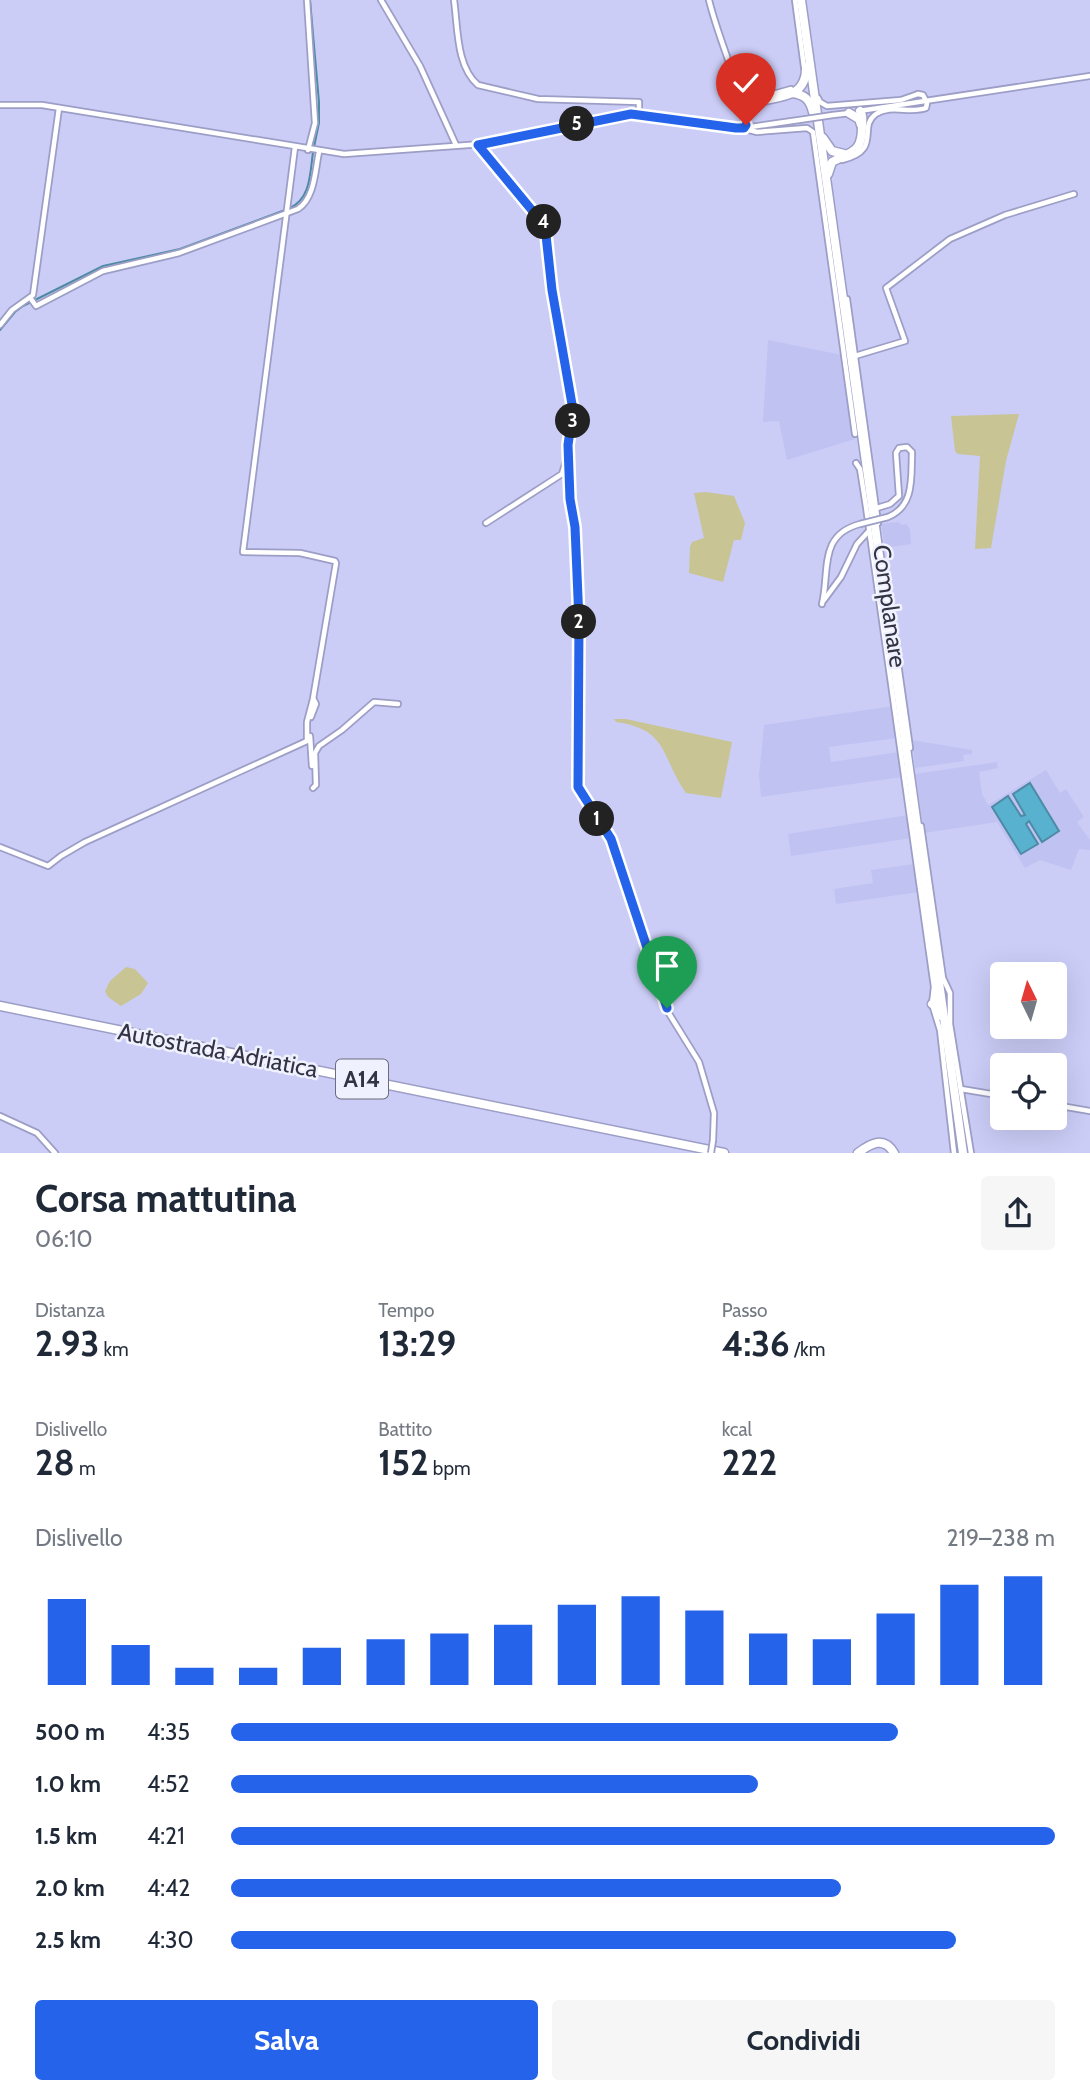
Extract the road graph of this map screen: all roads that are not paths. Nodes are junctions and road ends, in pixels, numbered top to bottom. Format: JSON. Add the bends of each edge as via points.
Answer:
{"nodes":[{"id":1,"x":307,"y":0,"type":"edge"},
{"id":2,"x":381,"y":0,"type":"edge"},
{"id":3,"x":454,"y":0,"type":"edge"},
{"id":4,"x":709,"y":0,"type":"edge"},
{"id":5,"x":800,"y":0,"type":"edge"},
{"id":6,"x":806,"y":59,"type":"junction"},
{"id":7,"x":1090,"y":76,"type":"edge"},
{"id":8,"x":792,"y":93,"type":"junction"},
{"id":9,"x":922,"y":96,"type":"junction"},
{"id":10,"x":936,"y":99,"type":"junction"},
{"id":11,"x":0,"y":104,"type":"edge"},
{"id":12,"x":915,"y":104,"type":"junction"},
{"id":13,"x":59,"y":108,"type":"junction"},
{"id":14,"x":926,"y":108,"type":"junction"},
{"id":15,"x":870,"y":109,"type":"joint"},
{"id":16,"x":910,"y":110,"type":"junction"},
{"id":17,"x":849,"y":113,"type":"joint"},
{"id":18,"x":639,"y":114,"type":"junction"},
{"id":19,"x":743,"y":118,"type":"junction"},
{"id":20,"x":861,"y":119,"type":"junction"},
{"id":21,"x":814,"y":120,"type":"junction"},
{"id":22,"x":819,"y":128,"type":"junction"},
{"id":23,"x":456,"y":145,"type":"junction"},
{"id":24,"x":478,"y":145,"type":"junction"},
{"id":25,"x":295,"y":147,"type":"junction"},
{"id":26,"x":313,"y":151,"type":"junction"},
{"id":27,"x":847,"y":154,"type":"junction"},
{"id":28,"x":1074,"y":194,"type":"dead end"},
{"id":29,"x":829,"y":197,"type":"junction"},
{"id":30,"x":287,"y":210,"type":"junction"},
{"id":31,"x":31,"y":300,"type":"junction"},
{"id":32,"x":0,"y":325,"type":"edge"},
{"id":33,"x":855,"y":356,"type":"junction"},
{"id":34,"x":573,"y":419,"type":"junction"},
{"id":35,"x":856,"y":434,"type":"dead end"},
{"id":36,"x":856,"y":463,"type":"dead end"},
{"id":37,"x":877,"y":508,"type":"junction"},
{"id":38,"x":486,"y":523,"type":"dead end"},
{"id":39,"x":869,"y":528,"type":"junction"},
{"id":40,"x":871,"y":539,"type":"junction"},
{"id":41,"x":860,"y":542,"type":"junction"},
{"id":42,"x":872,"y":550,"type":"junction"},
{"id":43,"x":826,"y":574,"type":"junction"},
{"id":44,"x":841,"y":577,"type":"junction"},
{"id":45,"x":826,"y":585,"type":"junction"},
{"id":46,"x":832,"y":589,"type":"junction"},
{"id":47,"x":313,"y":699,"type":"junction"},
{"id":48,"x":398,"y":704,"type":"dead end"},
{"id":49,"x":0,"y":847,"type":"edge"},
{"id":50,"x":939,"y":984,"type":"junction"},
{"id":51,"x":950,"y":996,"type":"junction"},
{"id":52,"x":932,"y":1004,"type":"junction"},
{"id":53,"x":0,"y":1008,"type":"edge"},
{"id":54,"x":943,"y":1016,"type":"junction"},
{"id":55,"x":958,"y":1091,"type":"junction"},
{"id":56,"x":990,"y":1095,"type":"edge"},
{"id":57,"x":1067,"y":1107,"type":"edge"},
{"id":58,"x":1090,"y":1111,"type":"edge"},
{"id":59,"x":0,"y":1116,"type":"edge"},
{"id":60,"x":879,"y":1142,"type":"junction"},
{"id":61,"x":55,"y":1153,"type":"edge"},
{"id":62,"x":708,"y":1153,"type":"edge"},
{"id":63,"x":724,"y":1153,"type":"edge"},
{"id":64,"x":858,"y":1153,"type":"edge"},
{"id":65,"x":863,"y":1153,"type":"edge"},
{"id":66,"x":894,"y":1153,"type":"edge"},
{"id":67,"x":954,"y":1153,"type":"edge"},
{"id":68,"x":963,"y":1153,"type":"edge"},
{"id":69,"x":971,"y":1153,"type":"edge"}],
"edges":[{"from":1,"to":26,"type":"street"},
{"from":2,"to":23,"type":"street","via":[[420,66]]},
{"from":3,"to":18,"type":"street","via":[[463,62],[478,85],[538,99],[639,102]]},
{"from":4,"to":19,"type":"street","via":[[734,72]]},
{"from":5,"to":6,"type":"highway"},
{"from":5,"to":9,"type":"street","via":[[822,104]]},
{"from":5,"to":19,"type":"street","via":[[803,83],[747,101]]},
{"from":5,"to":22,"type":"highway"},
{"from":6,"to":8,"type":"highway","via":[[806,82]]},
{"from":6,"to":21,"type":"highway"},
{"from":7,"to":10,"type":"street"},
{"from":8,"to":19,"type":"highway","via":[[749,105]]},
{"from":8,"to":21,"type":"highway","via":[[808,100]]},
{"from":9,"to":10,"type":"street"},
{"from":9,"to":12,"type":"street"},
{"from":9,"to":14,"type":"street"},
{"from":10,"to":14,"type":"street"},
{"from":11,"to":13,"type":"street"},
{"from":12,"to":15,"type":"street"},
{"from":12,"to":16,"type":"street","name":"Complanare"},
{"from":13,"to":25,"type":"street"},
{"from":13,"to":31,"type":"street"},
{"from":14,"to":16,"type":"street","name":"Complanare"},
{"from":15,"to":20,"type":"highway"},
{"from":16,"to":33,"type":"street","name":"Complanare","via":[[876,114],[863,151],[838,161],[831,171]]},
{"from":17,"to":19,"type":"street","bridge":true,"via":[[753,128]]},
{"from":17,"to":20,"type":"highway"},
{"from":18,"to":19,"type":"street","via":[[736,128]]},
{"from":18,"to":24,"type":"street"},
{"from":19,"to":35,"type":"street","via":[[757,132],[807,128],[813,132]]},
{"from":20,"to":27,"type":"highway","via":[[861,143]]},
{"from":21,"to":50,"type":"highway"},
{"from":22,"to":27,"type":"highway","via":[[832,152]]},
{"from":22,"to":29,"type":"highway"},
{"from":23,"to":24,"type":"street"},
{"from":23,"to":26,"type":"street","via":[[344,154]]},
{"from":24,"to":34,"type":"street","via":[[545,226]]},
{"from":25,"to":26,"type":"street"},
{"from":25,"to":30,"type":"street"},
{"from":26,"to":30,"type":"street","via":[[308,198],[304,205]]},
{"from":27,"to":29,"type":"highway","via":[[829,168]]},
{"from":28,"to":33,"type":"street","via":[[1005,215],[950,239],[886,288],[905,341]]},
{"from":29,"to":50,"type":"highway"},
{"from":30,"to":31,"type":"street","via":[[179,253],[103,271],[36,306]]},
{"from":30,"to":47,"type":"street","via":[[243,552],[300,552],[336,562]]},
{"from":31,"to":32,"type":"street","via":[[12,310]]},
{"from":33,"to":37,"type":"street","name":"Complanare"},
{"from":34,"to":38,"type":"street","via":[[567,431],[564,471]]},
{"from":34,"to":62,"type":"street","bridge":true,"via":[[570,499],[579,621],[578,787],[611,839],[668,1012],[699,1062],[714,1113]]},
{"from":36,"to":39,"type":"street","name":"Complanare"},
{"from":37,"to":43,"type":"street","bridge":true,"via":[[899,496],[896,453],[907,447],[912,452],[909,496],[900,510],[888,517],[845,530],[833,540]]},
{"from":37,"to":51,"type":"street","name":"Complanare","via":[[943,978]]},
{"from":39,"to":40,"type":"street","name":"Complanare"},
{"from":39,"to":41,"type":"street"},
{"from":40,"to":41,"type":"street"},
{"from":40,"to":42,"type":"street","name":"Complanare"},
{"from":41,"to":42,"type":"street"},
{"from":41,"to":44,"type":"street"},
{"from":42,"to":52,"type":"street","name":"Complanare","via":[[934,987]]},
{"from":43,"to":44,"type":"street","via":[[836,580]]},
{"from":43,"to":45,"type":"street"},
{"from":43,"to":46,"type":"street"},
{"from":44,"to":46,"type":"street"},
{"from":45,"to":46,"type":"street"},
{"from":45,"to":46,"type":"street","via":[[822,604]]},
{"from":47,"to":48,"type":"street","via":[[314,788],[319,746],[374,702]]},
{"from":47,"to":49,"type":"street","via":[[306,742],[78,846],[48,866]]},
{"from":50,"to":51,"type":"highway"},
{"from":50,"to":52,"type":"highway"},
{"from":50,"to":54,"type":"highway"},
{"from":51,"to":54,"type":"highway"},
{"from":51,"to":55,"type":"street","name":"Complanare"},
{"from":52,"to":54,"type":"highway"},
{"from":52,"to":67,"type":"street","name":"Complanare","via":[[940,1030]]},
{"from":53,"to":62,"type":"highway","name":"Autostrada Adriatica","number":"A14"},
{"from":53,"to":63,"type":"highway","name":"Autostrada Adriatica","number":"A14"},
{"from":54,"to":55,"type":"highway"},
{"from":55,"to":56,"type":"street"},
{"from":55,"to":68,"type":"highway"},
{"from":55,"to":69,"type":"street","name":"Complanare"},
{"from":57,"to":58,"type":"street"},
{"from":59,"to":61,"type":"street","via":[[37,1133]]},
{"from":60,"to":64,"type":"highway"},
{"from":60,"to":65,"type":"highway"},
{"from":60,"to":66,"type":"highway"}]}
